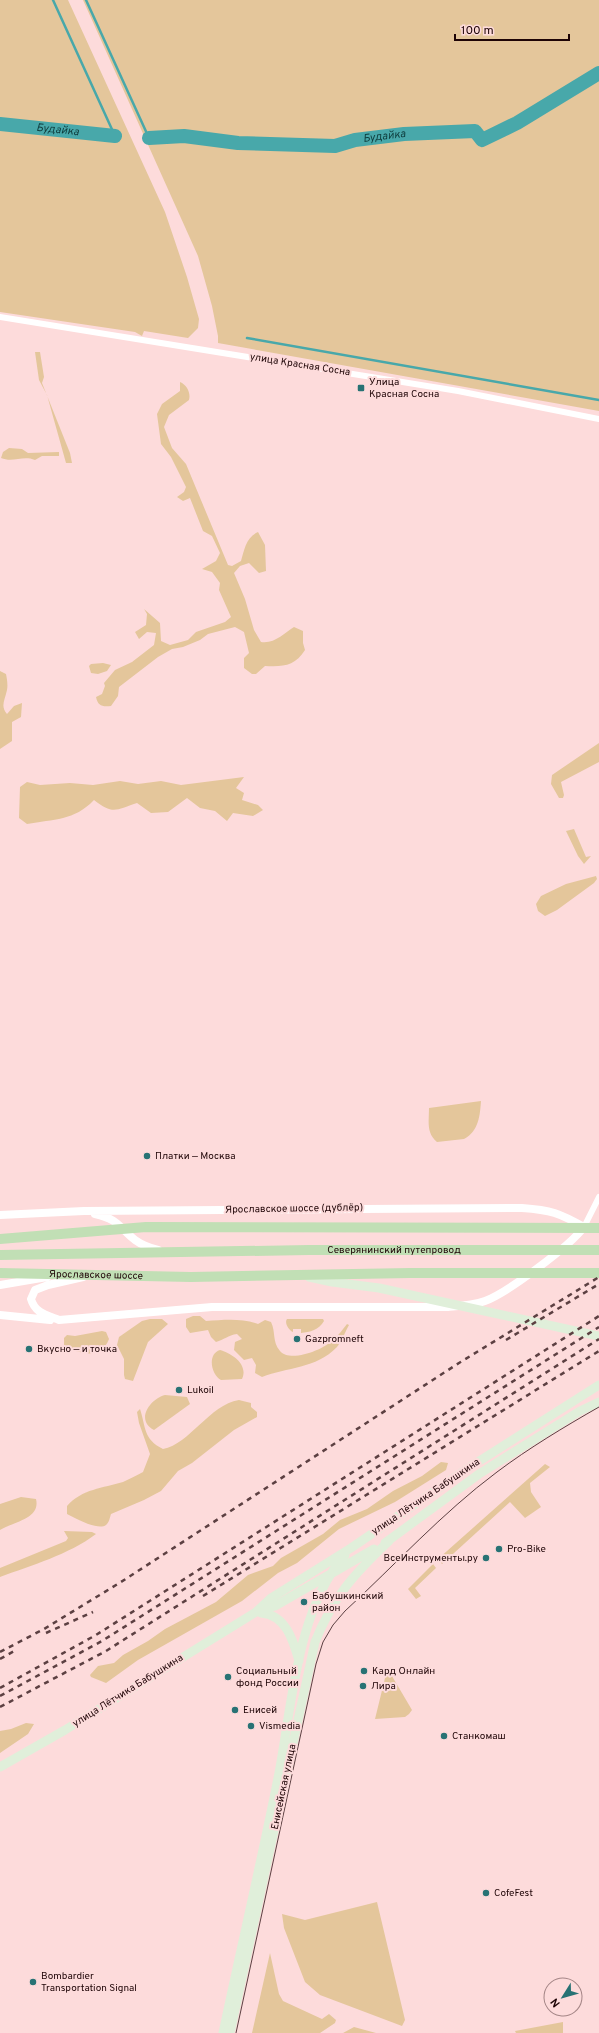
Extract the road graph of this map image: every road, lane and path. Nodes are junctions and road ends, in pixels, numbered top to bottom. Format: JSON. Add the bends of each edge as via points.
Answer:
{"nodes":[{"id":1,"x":0,"y":317,"type":"edge"},
{"id":2,"x":599,"y":419,"type":"edge"},
{"id":3,"x":599,"y":1197,"type":"edge"},
{"id":4,"x":84,"y":1211,"type":"junction"},
{"id":5,"x":0,"y":1215,"type":"edge"},
{"id":6,"x":584,"y":1227,"type":"junction"},
{"id":7,"x":599,"y":1228,"type":"edge"},
{"id":8,"x":0,"y":1239,"type":"edge"},
{"id":9,"x":599,"y":1250,"type":"edge"},
{"id":10,"x":165,"y":1252,"type":"junction"},
{"id":11,"x":189,"y":1252,"type":"joint"},
{"id":12,"x":0,"y":1255,"type":"edge"},
{"id":13,"x":0,"y":1273,"type":"edge"},
{"id":14,"x":599,"y":1273,"type":"edge"},
{"id":15,"x":64,"y":1274,"type":"junction"},
{"id":16,"x":90,"y":1275,"type":"junction"},
{"id":17,"x":300,"y":1275,"type":"junction"},
{"id":18,"x":0,"y":1285,"type":"edge"},
{"id":19,"x":0,"y":1314,"type":"edge"},
{"id":20,"x":58,"y":1320,"type":"junction"},
{"id":21,"x":599,"y":1336,"type":"edge"},
{"id":22,"x":599,"y":1385,"type":"edge"},
{"id":23,"x":599,"y":1402,"type":"edge"},
{"id":24,"x":389,"y":1541,"type":"junction"},
{"id":25,"x":351,"y":1548,"type":"junction"},
{"id":26,"x":327,"y":1577,"type":"junction"},
{"id":27,"x":256,"y":1612,"type":"junction"},
{"id":28,"x":299,"y":1661,"type":"junction"},
{"id":29,"x":0,"y":1767,"type":"edge"},
{"id":30,"x":223,"y":2033,"type":"edge"},
{"id":31,"x":230,"y":2033,"type":"edge"}],
"edges":[{"from":1,"to":2,"type":"street","name":"улица Красная Сосна","via":[[458,391]]},
{"from":3,"to":6,"type":"street"},
{"from":4,"to":5,"type":"street","name":"Ярославское шоссе (дублёр)"},
{"from":4,"to":6,"type":"street","name":"Ярославское шоссе (дублёр)","via":[[522,1208],[559,1213]]},
{"from":4,"to":10,"type":"street","via":[[111,1219],[135,1240],[147,1247]]},
{"from":6,"to":20,"type":"street","via":[[574,1239],[509,1288],[484,1301],[466,1305],[212,1307]]},
{"from":7,"to":8,"type":"main road","via":[[146,1227]]},
{"from":9,"to":11,"type":"main road","name":"Северянинский путепровод"},
{"from":10,"to":11,"type":"main road","name":"Ярославское шоссе"},
{"from":10,"to":12,"type":"main road","name":"Ярославское шоссе"},
{"from":13,"to":15,"type":"main road","name":"Ярославское шоссе"},
{"from":14,"to":17,"type":"main road"},
{"from":15,"to":16,"type":"main road","name":"Ярославское шоссе"},
{"from":15,"to":18,"type":"street"},
{"from":16,"to":17,"type":"main road","name":"Ярославское шоссе"},
{"from":16,"to":20,"type":"street","via":[[48,1284],[35,1290],[31,1299],[33,1308]]},
{"from":17,"to":21,"type":"main road","via":[[379,1288]]},
{"from":19,"to":20,"type":"street"},
{"from":22,"to":25,"type":"main road","name":"улица Лётчика Бабушкина","via":[[473,1465]]},
{"from":23,"to":24,"type":"main road","name":"улица Лётчика Бабушкина","via":[[580,1411],[480,1474]]},
{"from":24,"to":26,"type":"main road","name":"улица Лётчика Бабушкина"},
{"from":24,"to":31,"type":"main road","name":"Енисейская улица","via":[[345,1587],[326,1615],[315,1642]]},
{"from":25,"to":26,"type":"main road","name":"Енисейская улица"},
{"from":25,"to":27,"type":"main road","name":"улица Лётчика Бабушкина","via":[[271,1598]]},
{"from":26,"to":27,"type":"main road","name":"улица Лётчика Бабушкина","via":[[275,1606]]},
{"from":26,"to":28,"type":"main road","name":"Енисейская улица","via":[[310,1618]]},
{"from":27,"to":28,"type":"main road","via":[[271,1613],[279,1619],[293,1639]]},
{"from":27,"to":29,"type":"main road","name":"улица Лётчика Бабушкина","via":[[65,1730]]},
{"from":28,"to":30,"type":"main road","name":"Енисейская улица","via":[[278,1777]]}]}
